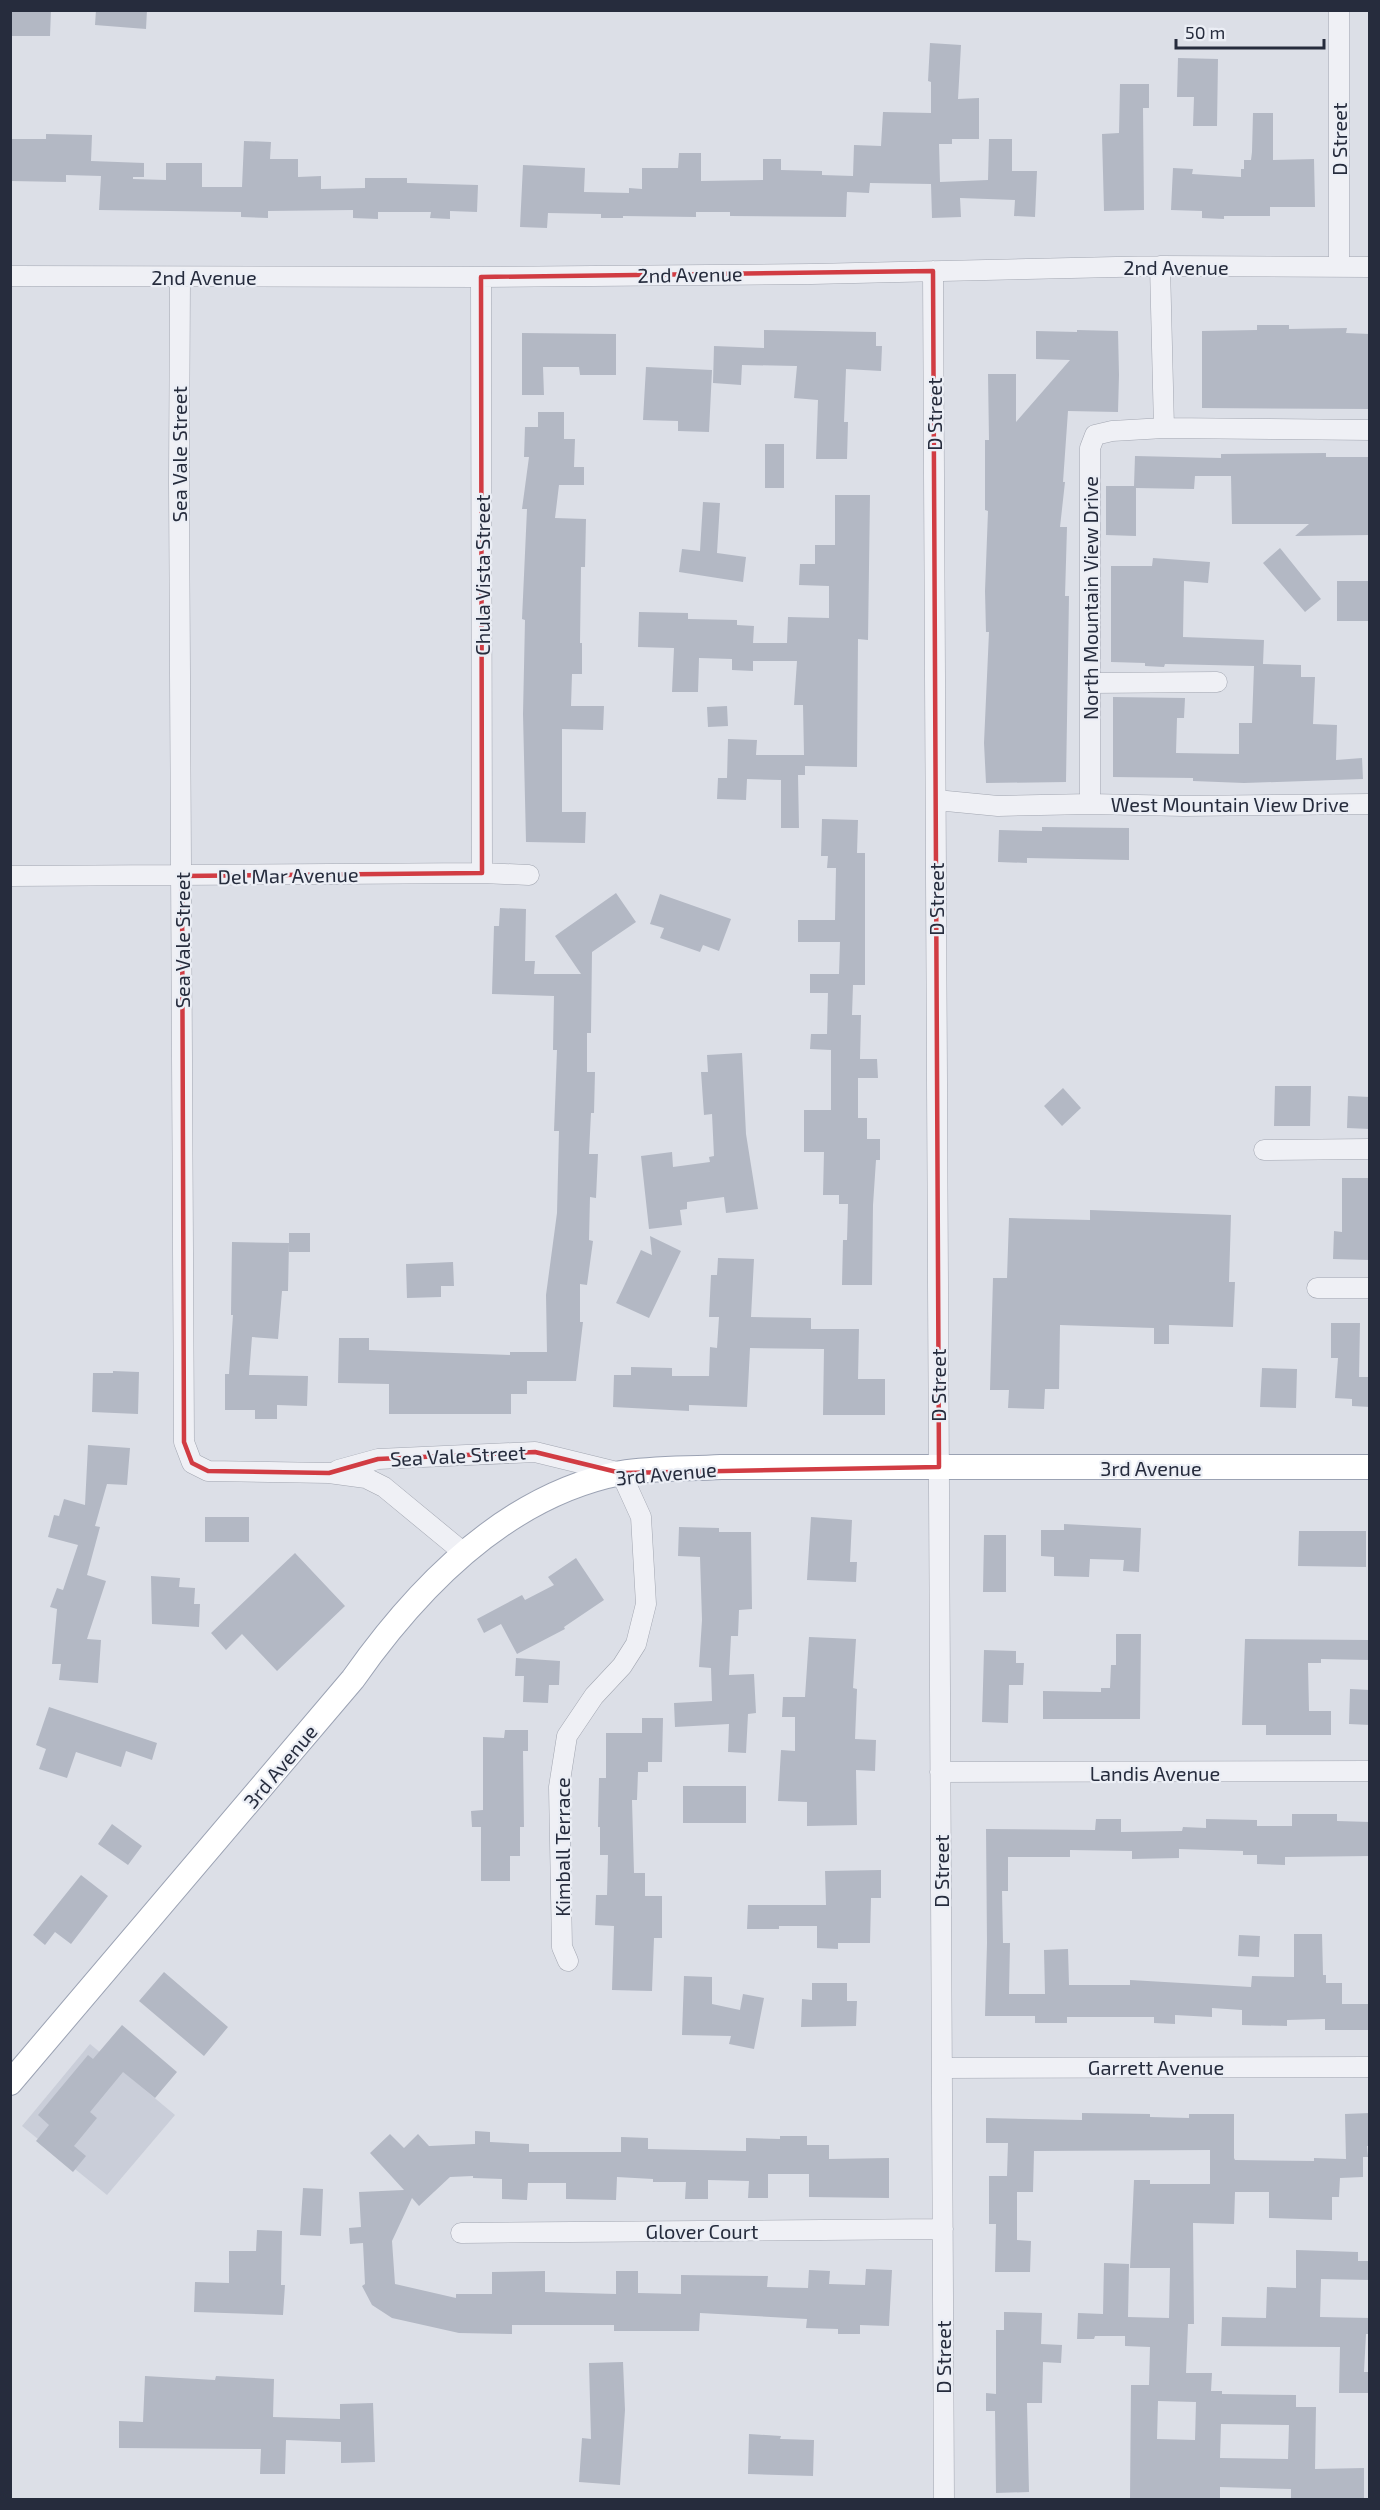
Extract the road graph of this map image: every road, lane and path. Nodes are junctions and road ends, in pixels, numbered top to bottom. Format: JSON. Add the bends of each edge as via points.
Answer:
{"nodes":[{"id":1,"x":1339,"y":10,"type":"edge"},
{"id":2,"x":1160,"y":266,"type":"junction"},
{"id":3,"x":1340,"y":267,"type":"junction"},
{"id":4,"x":1370,"y":267,"type":"edge"},
{"id":5,"x":933,"y":272,"type":"junction"},
{"id":6,"x":10,"y":276,"type":"edge"},
{"id":7,"x":180,"y":277,"type":"junction"},
{"id":8,"x":481,"y":277,"type":"junction"},
{"id":9,"x":1164,"y":428,"type":"junction"},
{"id":10,"x":1370,"y":430,"type":"edge"},
{"id":11,"x":1217,"y":682,"type":"dead end"},
{"id":12,"x":1090,"y":683,"type":"junction"},
{"id":13,"x":936,"y":800,"type":"junction"},
{"id":14,"x":1090,"y":804,"type":"junction"},
{"id":15,"x":1370,"y":804,"type":"edge"},
{"id":16,"x":482,"y":873,"type":"junction"},
{"id":17,"x":529,"y":875,"type":"dead end"},
{"id":18,"x":10,"y":876,"type":"edge"},
{"id":19,"x":182,"y":876,"type":"junction"},
{"id":20,"x":1370,"y":1149,"type":"edge"},
{"id":21,"x":1264,"y":1150,"type":"dead end"},
{"id":22,"x":1317,"y":1288,"type":"dead end"},
{"id":23,"x":1370,"y":1288,"type":"edge"},
{"id":24,"x":939,"y":1467,"type":"junction"},
{"id":25,"x":1370,"y":1467,"type":"edge"},
{"id":26,"x":329,"y":1473,"type":"junction"},
{"id":27,"x":621,"y":1473,"type":"junction"},
{"id":28,"x":464,"y":1552,"type":"junction"},
{"id":29,"x":1370,"y":1771,"type":"edge"},
{"id":30,"x":940,"y":1772,"type":"junction"},
{"id":31,"x":568,"y":1961,"type":"dead end"},
{"id":32,"x":1370,"y":2067,"type":"edge"},
{"id":33,"x":942,"y":2068,"type":"junction"},
{"id":34,"x":10,"y":2083,"type":"edge"},
{"id":35,"x":942,"y":2229,"type":"junction"},
{"id":36,"x":461,"y":2233,"type":"dead end"},
{"id":37,"x":944,"y":2499,"type":"edge"}],
"edges":[{"from":1,"to":3,"type":"street","name":"D Street"},
{"from":2,"to":3,"type":"street","name":"2nd Avenue"},
{"from":2,"to":5,"type":"street","name":"2nd Avenue"},
{"from":2,"to":9,"type":"street"},
{"from":3,"to":4,"type":"street","name":"2nd Avenue"},
{"from":5,"to":8,"type":"street","name":"2nd Avenue"},
{"from":5,"to":13,"type":"street","name":"D Street"},
{"from":6,"to":7,"type":"street","name":"2nd Avenue"},
{"from":7,"to":8,"type":"street","name":"2nd Avenue"},
{"from":7,"to":19,"type":"street","name":"Sea Vale Street"},
{"from":8,"to":16,"type":"street","name":"Chula Vista Street"},
{"from":9,"to":10,"type":"street"},
{"from":9,"to":12,"type":"street","name":"North Mountain View Drive","via":[[1095,435],[1090,448]]},
{"from":11,"to":12,"type":"street"},
{"from":12,"to":14,"type":"street","name":"North Mountain View Drive"},
{"from":13,"to":14,"type":"street","via":[[998,806]]},
{"from":13,"to":24,"type":"street","name":"D Street"},
{"from":14,"to":15,"type":"street","name":"West Mountain View Drive"},
{"from":16,"to":17,"type":"street","name":"Del Mar Avenue"},
{"from":16,"to":19,"type":"street","name":"Del Mar Avenue"},
{"from":18,"to":19,"type":"street","name":"Del Mar Avenue"},
{"from":19,"to":26,"type":"street","name":"Sea Vale Street","via":[[184,1442],[192,1463],[208,1471]]},
{"from":20,"to":21,"type":"street"},
{"from":22,"to":23,"type":"street"},
{"from":24,"to":25,"type":"main road","name":"3rd Avenue"},
{"from":24,"to":27,"type":"main road","name":"3rd Avenue","via":[[721,1467]]},
{"from":24,"to":30,"type":"street","name":"D Street"},
{"from":26,"to":27,"type":"street","name":"Sea Vale Street","via":[[378,1459],[535,1452]]},
{"from":26,"to":28,"type":"street","name":"Sea Vale Street","via":[[366,1478],[384,1487]]},
{"from":27,"to":28,"type":"main road","name":"3rd Avenue","via":[[554,1494]]},
{"from":27,"to":31,"type":"street","name":"Kimball Terrace","via":[[641,1518],[646,1604],[636,1644],[567,1736],[559,1787],[562,1947]]},
{"from":28,"to":34,"type":"main road","name":"3rd Avenue","via":[[385,1635],[354,1679]]},
{"from":29,"to":30,"type":"street","name":"Landis Avenue"},
{"from":30,"to":33,"type":"street","name":"D Street"},
{"from":32,"to":33,"type":"street","name":"Garrett Avenue"},
{"from":33,"to":35,"type":"street","name":"D Street"},
{"from":35,"to":36,"type":"street","name":"Glover Court"},
{"from":35,"to":37,"type":"street","name":"D Street"}]}
